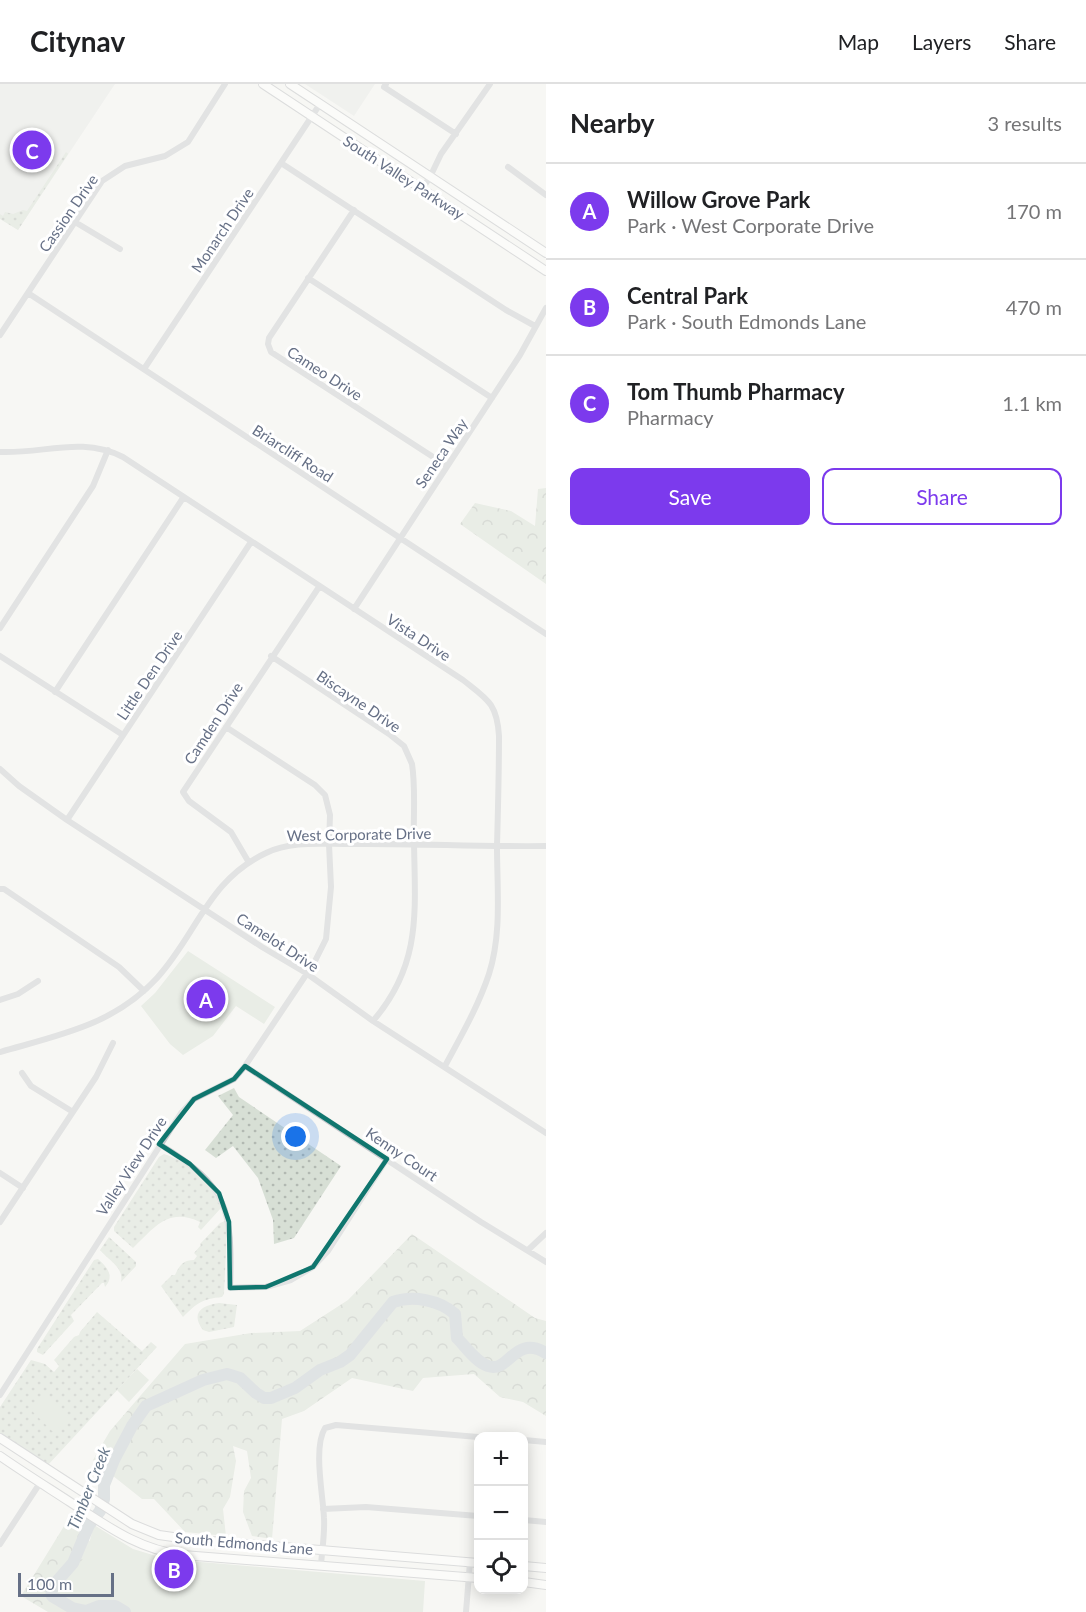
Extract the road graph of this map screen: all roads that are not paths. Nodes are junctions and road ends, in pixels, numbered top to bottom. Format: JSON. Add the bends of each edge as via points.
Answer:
{"nodes":[{"id":1,"x":225,"y":84,"type":"edge"},
{"id":2,"x":262,"y":84,"type":"edge"},
{"id":3,"x":290,"y":84,"type":"edge"},
{"id":4,"x":490,"y":84,"type":"edge"},
{"id":5,"x":385,"y":86,"type":"edge"},
{"id":6,"x":320,"y":104,"type":"junction"},
{"id":7,"x":311,"y":116,"type":"junction"},
{"id":8,"x":456,"y":134,"type":"junction"},
{"id":9,"x":281,"y":163,"type":"junction"},
{"id":10,"x":508,"y":168,"type":"dead end"},
{"id":11,"x":430,"y":177,"type":"junction"},
{"id":12,"x":422,"y":189,"type":"junction"},
{"id":13,"x":546,"y":195,"type":"edge"},
{"id":14,"x":354,"y":210,"type":"junction"},
{"id":15,"x":75,"y":222,"type":"junction"},
{"id":16,"x":120,"y":249,"type":"dead end"},
{"id":17,"x":546,"y":253,"type":"edge"},
{"id":18,"x":546,"y":271,"type":"edge"},
{"id":19,"x":308,"y":278,"type":"junction"},
{"id":20,"x":28,"y":293,"type":"junction"},
{"id":21,"x":546,"y":308,"type":"edge"},
{"id":22,"x":535,"y":326,"type":"junction"},
{"id":23,"x":0,"y":335,"type":"edge"},
{"id":24,"x":144,"y":369,"type":"junction"},
{"id":25,"x":492,"y":398,"type":"junction"},
{"id":26,"x":108,"y":450,"type":"junction"},
{"id":27,"x":0,"y":452,"type":"edge"},
{"id":28,"x":447,"y":466,"type":"junction"},
{"id":29,"x":183,"y":498,"type":"junction"},
{"id":30,"x":399,"y":537,"type":"junction"},
{"id":31,"x":251,"y":543,"type":"junction"},
{"id":32,"x":319,"y":587,"type":"junction"},
{"id":33,"x":354,"y":609,"type":"junction"},
{"id":34,"x":0,"y":628,"type":"edge"},
{"id":35,"x":546,"y":634,"type":"edge"},
{"id":36,"x":0,"y":656,"type":"edge"},
{"id":37,"x":271,"y":656,"type":"junction"},
{"id":38,"x":55,"y":692,"type":"junction"},
{"id":39,"x":225,"y":727,"type":"junction"},
{"id":40,"x":123,"y":735,"type":"junction"},
{"id":41,"x":0,"y":770,"type":"edge"},
{"id":42,"x":67,"y":820,"type":"junction"},
{"id":43,"x":329,"y":844,"type":"junction"},
{"id":44,"x":414,"y":844,"type":"junction"},
{"id":45,"x":497,"y":846,"type":"junction"},
{"id":46,"x":546,"y":846,"type":"edge"},
{"id":47,"x":248,"y":861,"type":"junction"},
{"id":48,"x":0,"y":889,"type":"edge"},
{"id":49,"x":205,"y":909,"type":"junction"},
{"id":50,"x":306,"y":973,"type":"junction"},
{"id":51,"x":38,"y":981,"type":"dead end"},
{"id":52,"x":144,"y":991,"type":"junction"},
{"id":53,"x":0,"y":1000,"type":"edge"},
{"id":54,"x":373,"y":1021,"type":"junction"},
{"id":55,"x":113,"y":1043,"type":"dead end"},
{"id":56,"x":0,"y":1052,"type":"edge"},
{"id":57,"x":245,"y":1066,"type":"junction"},
{"id":58,"x":445,"y":1066,"type":"junction"},
{"id":59,"x":22,"y":1073,"type":"dead end"},
{"id":60,"x":73,"y":1112,"type":"junction"},
{"id":61,"x":546,"y":1133,"type":"edge"},
{"id":62,"x":159,"y":1144,"type":"junction"},
{"id":63,"x":387,"y":1159,"type":"junction"},
{"id":64,"x":0,"y":1173,"type":"edge"},
{"id":65,"x":23,"y":1188,"type":"junction"},
{"id":66,"x":0,"y":1222,"type":"edge"},
{"id":67,"x":546,"y":1233,"type":"edge"},
{"id":68,"x":528,"y":1250,"type":"junction"},
{"id":69,"x":546,"y":1262,"type":"edge"},
{"id":70,"x":0,"y":1395,"type":"edge"},
{"id":71,"x":474,"y":1437,"type":"edge"},
{"id":72,"x":0,"y":1438,"type":"edge"},
{"id":73,"x":528,"y":1440,"type":"edge"},
{"id":74,"x":546,"y":1442,"type":"edge"},
{"id":75,"x":0,"y":1456,"type":"edge"},
{"id":76,"x":40,"y":1482,"type":"junction"},
{"id":77,"x":323,"y":1509,"type":"junction"},
{"id":78,"x":474,"y":1516,"type":"edge"},
{"id":79,"x":528,"y":1520,"type":"edge"},
{"id":80,"x":546,"y":1522,"type":"edge"},
{"id":81,"x":0,"y":1544,"type":"edge"},
{"id":82,"x":322,"y":1550,"type":"junction"},
{"id":83,"x":474,"y":1562,"type":"edge"},
{"id":84,"x":321,"y":1565,"type":"junction"},
{"id":85,"x":528,"y":1566,"type":"edge"},
{"id":86,"x":546,"y":1568,"type":"edge"},
{"id":87,"x":469,"y":1577,"type":"junction"},
{"id":88,"x":474,"y":1578,"type":"edge"},
{"id":89,"x":528,"y":1583,"type":"edge"},
{"id":90,"x":546,"y":1585,"type":"edge"},
{"id":91,"x":466,"y":1612,"type":"edge"}],
"edges":[{"from":1,"to":15,"type":"street","name":"Cassion Drive","via":[[188,142],[165,156],[125,166],[102,181]]},
{"from":2,"to":7,"type":"main road","name":"South Valley Parkway"},
{"from":3,"to":6,"type":"main road","name":"South Valley Parkway"},
{"from":4,"to":8,"type":"street"},
{"from":5,"to":8,"type":"street"},
{"from":6,"to":7,"type":"street","name":"Monarch Drive"},
{"from":6,"to":11,"type":"main road","name":"South Valley Parkway"},
{"from":7,"to":9,"type":"street","name":"Monarch Drive"},
{"from":7,"to":12,"type":"main road","name":"South Valley Parkway"},
{"from":8,"to":11,"type":"street"},
{"from":9,"to":14,"type":"street"},
{"from":9,"to":24,"type":"street","name":"Monarch Drive"},
{"from":10,"to":13,"type":"street"},
{"from":11,"to":12,"type":"street"},
{"from":11,"to":17,"type":"main road","name":"South Valley Parkway"},
{"from":12,"to":18,"type":"main road","name":"South Valley Parkway"},
{"from":14,"to":19,"type":"street","name":"Cameo Drive"},
{"from":14,"to":22,"type":"street"},
{"from":15,"to":16,"type":"street"},
{"from":15,"to":20,"type":"street","name":"Cassion Drive"},
{"from":19,"to":25,"type":"street"},
{"from":19,"to":28,"type":"street","name":"Cameo Drive","via":[[269,338],[270,352]]},
{"from":20,"to":23,"type":"street","name":"Cassion Drive"},
{"from":20,"to":24,"type":"street","name":"Briarcliff Road"},
{"from":21,"to":22,"type":"street","name":"Seneca Way"},
{"from":22,"to":25,"type":"street","name":"Seneca Way"},
{"from":24,"to":30,"type":"street","name":"Briarcliff Road"},
{"from":25,"to":28,"type":"street","name":"Seneca Way"},
{"from":26,"to":27,"type":"street","name":"Vista Drive","via":[[80,445]]},
{"from":26,"to":29,"type":"street","name":"Vista Drive"},
{"from":26,"to":34,"type":"street","via":[[93,486]]},
{"from":28,"to":30,"type":"street","name":"Seneca Way"},
{"from":29,"to":31,"type":"street","name":"Vista Drive"},
{"from":29,"to":38,"type":"street"},
{"from":30,"to":33,"type":"street","name":"Seneca Way"},
{"from":30,"to":35,"type":"street","name":"Briarcliff Road"},
{"from":31,"to":32,"type":"street","name":"Vista Drive"},
{"from":31,"to":40,"type":"street","name":"Little Den Drive"},
{"from":32,"to":33,"type":"street","name":"Vista Drive"},
{"from":32,"to":37,"type":"street","name":"Camden Drive"},
{"from":33,"to":45,"type":"street","name":"Vista Drive","via":[[490,702],[498,720],[499,736]]},
{"from":36,"to":38,"type":"street"},
{"from":37,"to":39,"type":"street","name":"Camden Drive"},
{"from":37,"to":44,"type":"street","name":"Biscayne Drive","via":[[404,746],[414,777]]},
{"from":38,"to":40,"type":"street"},
{"from":39,"to":43,"type":"street","name":"Valley View Drive","via":[[325,795],[330,815]]},
{"from":39,"to":47,"type":"street","name":"Camden Drive","via":[[183,792],[189,801],[231,832]]},
{"from":40,"to":42,"type":"street","name":"Little Den Drive"},
{"from":41,"to":42,"type":"street","name":"Camelot Drive"},
{"from":42,"to":49,"type":"street","name":"Camelot Drive"},
{"from":43,"to":44,"type":"street","name":"West Corporate Drive"},
{"from":43,"to":47,"type":"street","name":"West Corporate Drive","via":[[285,846]]},
{"from":43,"to":50,"type":"street","name":"Valley View Drive","via":[[329,927],[322,950]]},
{"from":44,"to":45,"type":"street","name":"West Corporate Drive"},
{"from":44,"to":54,"type":"street","name":"Biscayne Drive","via":[[416,907],[411,945],[395,991]]},
{"from":45,"to":46,"type":"street","name":"West Corporate Drive"},
{"from":45,"to":58,"type":"street","name":"Vista Drive","via":[[499,895],[494,956],[474,1011]]},
{"from":47,"to":49,"type":"street","name":"West Corporate Drive"},
{"from":48,"to":52,"type":"street","via":[[119,967]]},
{"from":49,"to":50,"type":"street","name":"Camelot Drive"},
{"from":49,"to":52,"type":"street","name":"West Corporate Drive"},
{"from":50,"to":54,"type":"street","name":"Camelot Drive"},
{"from":50,"to":57,"type":"street","name":"Valley View Drive"},
{"from":51,"to":53,"type":"street"},
{"from":52,"to":56,"type":"street","name":"West Corporate Drive","via":[[88,1026]]},
{"from":54,"to":58,"type":"street","name":"Camelot Drive"},
{"from":55,"to":60,"type":"street"},
{"from":57,"to":62,"type":"street","name":"Valley View Drive","via":[[234,1078],[194,1099]]},
{"from":57,"to":63,"type":"street","name":"Kenny Court"},
{"from":58,"to":61,"type":"street","name":"Camelot Drive"},
{"from":59,"to":60,"type":"street","via":[[31,1086]]},
{"from":60,"to":65,"type":"street"},
{"from":62,"to":63,"type":"street","via":[[190,1164],[219,1193],[228,1222],[230,1288],[266,1287],[291,1280],[314,1267]]},
{"from":62,"to":70,"type":"street","name":"Valley View Drive"},
{"from":63,"to":68,"type":"street","name":"Kenny Court"},
{"from":64,"to":65,"type":"street"},
{"from":65,"to":66,"type":"street"},
{"from":67,"to":68,"type":"street"},
{"from":68,"to":69,"type":"street","name":"Kenny Court"},
{"from":71,"to":77,"type":"street","via":[[328,1426],[322,1435],[320,1464]]},
{"from":72,"to":82,"type":"main road","name":"South Edmonds Lane","via":[[148,1531],[178,1538]]},
{"from":73,"to":74,"type":"street"},
{"from":75,"to":76,"type":"main road","name":"South Edmonds Lane"},
{"from":76,"to":81,"type":"street"},
{"from":76,"to":84,"type":"main road","name":"South Edmonds Lane","via":[[112,1530],[147,1547],[175,1554]]},
{"from":77,"to":78,"type":"street","via":[[366,1507]]},
{"from":77,"to":82,"type":"street"},
{"from":79,"to":80,"type":"street"},
{"from":82,"to":83,"type":"main road","name":"South Edmonds Lane"},
{"from":82,"to":84,"type":"street"},
{"from":83,"to":87,"type":"street"},
{"from":84,"to":87,"type":"main road","name":"South Edmonds Lane"},
{"from":85,"to":86,"type":"main road"},
{"from":87,"to":88,"type":"main road","name":"South Edmonds Lane"},
{"from":87,"to":91,"type":"street"},
{"from":89,"to":90,"type":"main road"}]}
